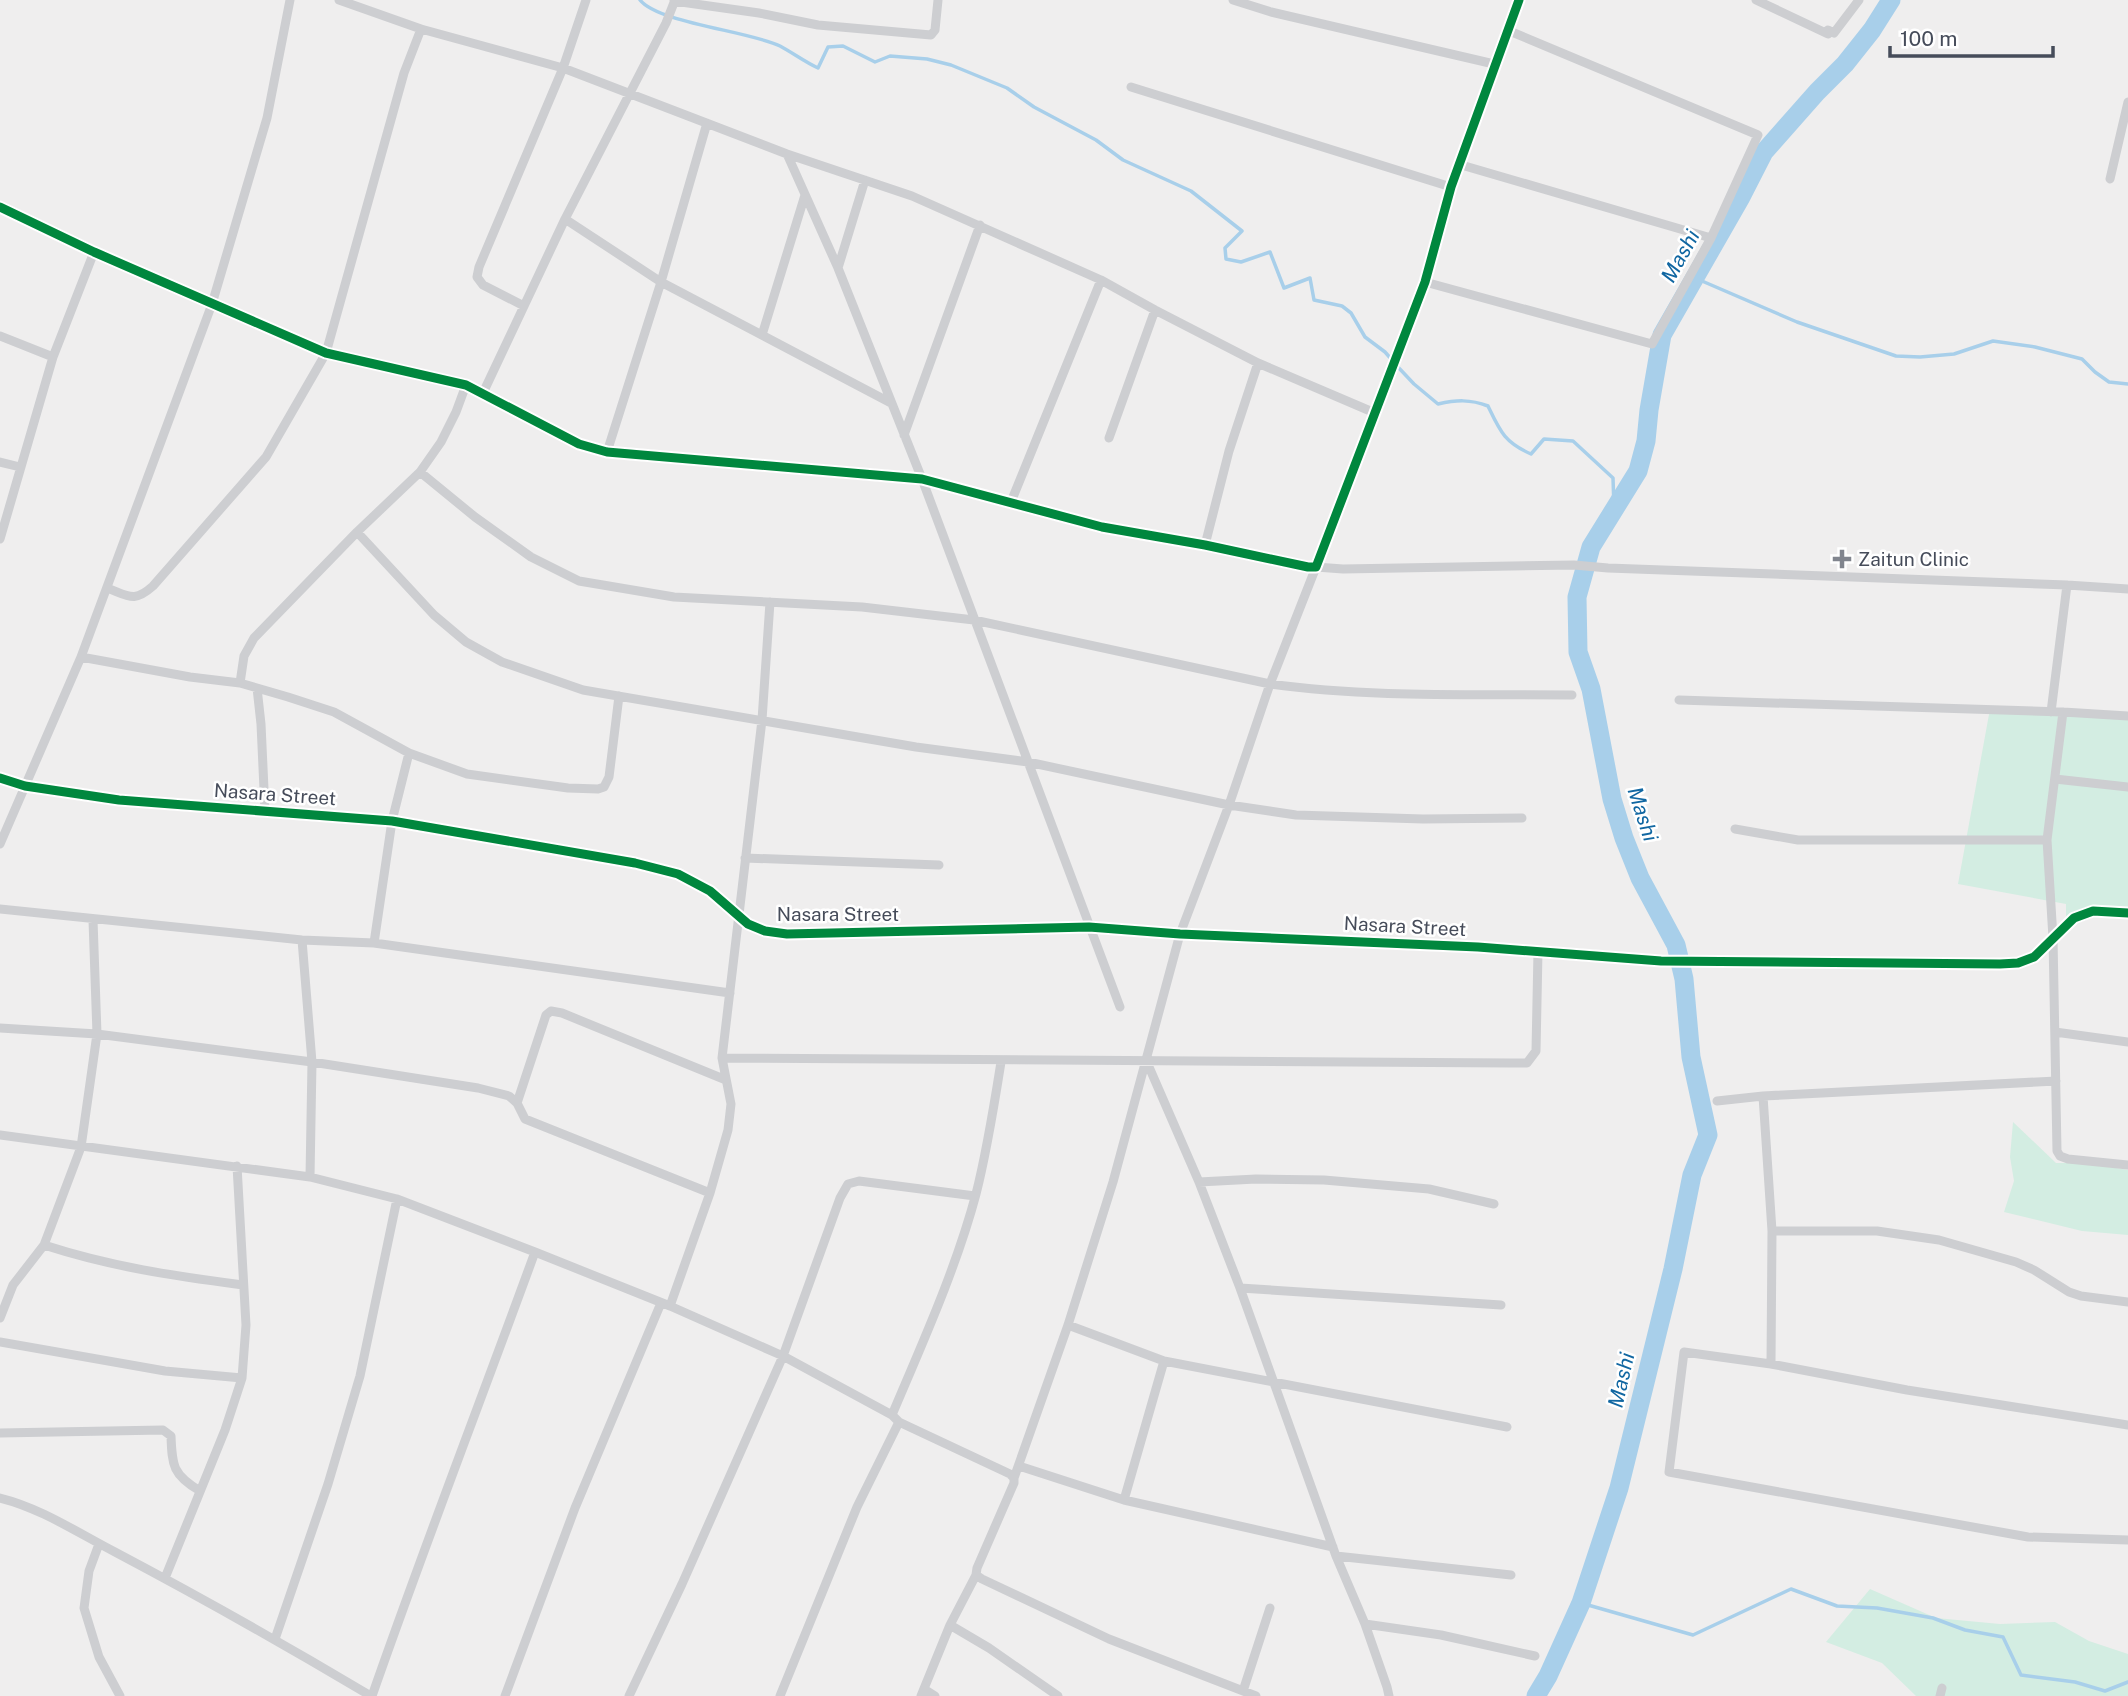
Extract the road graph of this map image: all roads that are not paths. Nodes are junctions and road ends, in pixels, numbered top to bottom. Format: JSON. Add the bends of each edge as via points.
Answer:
{"nodes":[{"id":1,"x":290,"y":0,"type":"edge"},
{"id":2,"x":339,"y":0,"type":"edge"},
{"id":3,"x":586,"y":0,"type":"edge"},
{"id":4,"x":938,"y":0,"type":"edge"},
{"id":5,"x":1233,"y":0,"type":"edge"},
{"id":6,"x":1519,"y":0,"type":"edge"},
{"id":7,"x":1756,"y":0,"type":"edge"},
{"id":8,"x":1859,"y":0,"type":"edge"},
{"id":9,"x":674,"y":1,"type":"edge"},
{"id":10,"x":421,"y":29,"type":"junction"},
{"id":11,"x":1507,"y":30,"type":"junction"},
{"id":12,"x":1494,"y":64,"type":"junction"},
{"id":13,"x":564,"y":68,"type":"junction"},
{"id":14,"x":1131,"y":88,"type":"dead end"},
{"id":15,"x":629,"y":92,"type":"junction"},
{"id":16,"x":2128,"y":102,"type":"edge"},
{"id":17,"x":707,"y":123,"type":"junction"},
{"id":18,"x":787,"y":154,"type":"junction"},
{"id":19,"x":1458,"y":164,"type":"junction"},
{"id":20,"x":2110,"y":179,"type":"dead end"},
{"id":21,"x":865,"y":180,"type":"junction"},
{"id":22,"x":1451,"y":187,"type":"junction"},
{"id":23,"x":805,"y":195,"type":"junction"},
{"id":24,"x":0,"y":207,"type":"edge"},
{"id":25,"x":565,"y":219,"type":"junction"},
{"id":26,"x":980,"y":225,"type":"junction"},
{"id":27,"x":1711,"y":238,"type":"junction"},
{"id":28,"x":94,"y":252,"type":"junction"},
{"id":29,"x":838,"y":268,"type":"junction"},
{"id":30,"x":1101,"y":280,"type":"junction"},
{"id":31,"x":661,"y":282,"type":"junction"},
{"id":32,"x":1425,"y":282,"type":"junction"},
{"id":33,"x":212,"y":304,"type":"junction"},
{"id":34,"x":524,"y":306,"type":"junction"},
{"id":35,"x":1155,"y":310,"type":"junction"},
{"id":36,"x":762,"y":335,"type":"junction"},
{"id":37,"x":0,"y":336,"type":"edge"},
{"id":38,"x":326,"y":353,"type":"junction"},
{"id":39,"x":53,"y":357,"type":"junction"},
{"id":40,"x":1258,"y":363,"type":"junction"},
{"id":41,"x":466,"y":385,"type":"junction"},
{"id":42,"x":483,"y":393,"type":"junction"},
{"id":43,"x":891,"y":404,"type":"junction"},
{"id":44,"x":1375,"y":413,"type":"junction"},
{"id":45,"x":904,"y":435,"type":"junction"},
{"id":46,"x":1109,"y":438,"type":"dead end"},
{"id":47,"x":607,"y":452,"type":"junction"},
{"id":48,"x":0,"y":462,"type":"edge"},
{"id":49,"x":20,"y":467,"type":"junction"},
{"id":50,"x":420,"y":472,"type":"junction"},
{"id":51,"x":922,"y":479,"type":"junction"},
{"id":52,"x":1011,"y":502,"type":"junction"},
{"id":53,"x":357,"y":532,"type":"junction"},
{"id":54,"x":0,"y":539,"type":"edge"},
{"id":55,"x":1205,"y":545,"type":"junction"},
{"id":56,"x":1315,"y":567,"type":"junction"},
{"id":57,"x":2067,"y":585,"type":"junction"},
{"id":58,"x":107,"y":588,"type":"junction"},
{"id":59,"x":2128,"y":589,"type":"edge"},
{"id":60,"x":770,"y":602,"type":"junction"},
{"id":61,"x":974,"y":620,"type":"junction"},
{"id":62,"x":81,"y":657,"type":"junction"},
{"id":63,"x":240,"y":683,"type":"junction"},
{"id":64,"x":1270,"y":684,"type":"junction"},
{"id":65,"x":257,"y":688,"type":"junction"},
{"id":66,"x":1572,"y":695,"type":"dead end"},
{"id":67,"x":619,"y":696,"type":"junction"},
{"id":68,"x":1679,"y":700,"type":"dead end"},
{"id":69,"x":2051,"y":712,"type":"junction"},
{"id":70,"x":2063,"y":712,"type":"junction"},
{"id":71,"x":2128,"y":716,"type":"edge"},
{"id":72,"x":762,"y":720,"type":"junction"},
{"id":73,"x":409,"y":753,"type":"junction"},
{"id":74,"x":1028,"y":762,"type":"junction"},
{"id":75,"x":0,"y":778,"type":"edge"},
{"id":76,"x":2054,"y":779,"type":"junction"},
{"id":77,"x":25,"y":786,"type":"junction"},
{"id":78,"x":2128,"y":787,"type":"edge"},
{"id":79,"x":1229,"y":805,"type":"junction"},
{"id":80,"x":265,"y":811,"type":"junction"},
{"id":81,"x":1522,"y":818,"type":"dead end"},
{"id":82,"x":392,"y":821,"type":"junction"},
{"id":83,"x":1735,"y":829,"type":"dead end"},
{"id":84,"x":2047,"y":841,"type":"junction"},
{"id":85,"x":0,"y":844,"type":"edge"},
{"id":86,"x":746,"y":858,"type":"junction"},
{"id":87,"x":939,"y":865,"type":"dead end"},
{"id":88,"x":0,"y":909,"type":"edge"},
{"id":89,"x":2128,"y":913,"type":"edge"},
{"id":90,"x":738,"y":918,"type":"junction"},
{"id":91,"x":93,"y":920,"type":"junction"},
{"id":92,"x":1089,"y":927,"type":"junction"},
{"id":93,"x":1180,"y":934,"type":"junction"},
{"id":94,"x":2053,"y":938,"type":"junction"},
{"id":95,"x":302,"y":940,"type":"junction"},
{"id":96,"x":374,"y":943,"type":"junction"},
{"id":97,"x":1538,"y":951,"type":"junction"},
{"id":98,"x":730,"y":993,"type":"junction"},
{"id":99,"x":1120,"y":1007,"type":"dead end"},
{"id":100,"x":0,"y":1028,"type":"edge"},
{"id":101,"x":2055,"y":1032,"type":"junction"},
{"id":102,"x":97,"y":1034,"type":"junction"},
{"id":103,"x":2128,"y":1042,"type":"edge"},
{"id":104,"x":722,"y":1058,"type":"junction"},
{"id":105,"x":1146,"y":1060,"type":"junction"},
{"id":106,"x":312,"y":1062,"type":"junction"},
{"id":107,"x":1001,"y":1062,"type":"junction"},
{"id":108,"x":726,"y":1080,"type":"junction"},
{"id":109,"x":2056,"y":1081,"type":"junction"},
{"id":110,"x":1763,"y":1096,"type":"junction"},
{"id":111,"x":1717,"y":1101,"type":"dead end"},
{"id":112,"x":517,"y":1103,"type":"junction"},
{"id":113,"x":0,"y":1135,"type":"edge"},
{"id":114,"x":81,"y":1147,"type":"junction"},
{"id":115,"x":2128,"y":1165,"type":"edge"},
{"id":116,"x":237,"y":1166,"type":"junction"},
{"id":117,"x":310,"y":1177,"type":"junction"},
{"id":118,"x":1199,"y":1182,"type":"junction"},
{"id":119,"x":710,"y":1193,"type":"junction"},
{"id":120,"x":975,"y":1196,"type":"junction"},
{"id":121,"x":397,"y":1199,"type":"junction"},
{"id":122,"x":1494,"y":1204,"type":"dead end"},
{"id":123,"x":1772,"y":1231,"type":"junction"},
{"id":124,"x":44,"y":1245,"type":"junction"},
{"id":125,"x":535,"y":1252,"type":"junction"},
{"id":126,"x":243,"y":1285,"type":"junction"},
{"id":127,"x":1240,"y":1288,"type":"junction"},
{"id":128,"x":2128,"y":1302,"type":"edge"},
{"id":129,"x":666,"y":1305,"type":"junction"},
{"id":130,"x":1501,"y":1305,"type":"dead end"},
{"id":131,"x":0,"y":1318,"type":"edge"},
{"id":132,"x":1068,"y":1325,"type":"junction"},
{"id":133,"x":0,"y":1342,"type":"edge"},
{"id":134,"x":783,"y":1356,"type":"junction"},
{"id":135,"x":1164,"y":1361,"type":"junction"},
{"id":136,"x":1771,"y":1364,"type":"junction"},
{"id":137,"x":242,"y":1378,"type":"junction"},
{"id":138,"x":1274,"y":1383,"type":"junction"},
{"id":139,"x":896,"y":1418,"type":"junction"},
{"id":140,"x":2128,"y":1425,"type":"edge"},
{"id":141,"x":1507,"y":1427,"type":"dead end"},
{"id":142,"x":0,"y":1433,"type":"edge"},
{"id":143,"x":1019,"y":1466,"type":"junction"},
{"id":144,"x":1014,"y":1478,"type":"junction"},
{"id":145,"x":200,"y":1491,"type":"junction"},
{"id":146,"x":0,"y":1498,"type":"edge"},
{"id":147,"x":1124,"y":1500,"type":"junction"},
{"id":148,"x":2128,"y":1540,"type":"edge"},
{"id":149,"x":99,"y":1544,"type":"junction"},
{"id":150,"x":1334,"y":1552,"type":"junction"},
{"id":151,"x":976,"y":1575,"type":"junction"},
{"id":152,"x":1511,"y":1575,"type":"dead end"},
{"id":153,"x":165,"y":1578,"type":"junction"},
{"id":154,"x":1270,"y":1608,"type":"dead end"},
{"id":155,"x":1364,"y":1624,"type":"junction"},
{"id":156,"x":950,"y":1625,"type":"junction"},
{"id":157,"x":275,"y":1639,"type":"junction"},
{"id":158,"x":1535,"y":1656,"type":"dead end"},
{"id":159,"x":1243,"y":1691,"type":"junction"},
{"id":160,"x":922,"y":1693,"type":"edge"},
{"id":161,"x":120,"y":1696,"type":"edge"},
{"id":162,"x":371,"y":1696,"type":"edge"},
{"id":163,"x":505,"y":1696,"type":"edge"},
{"id":164,"x":629,"y":1696,"type":"edge"},
{"id":165,"x":780,"y":1696,"type":"edge"},
{"id":166,"x":934,"y":1696,"type":"edge"},
{"id":167,"x":1058,"y":1696,"type":"edge"},
{"id":168,"x":1256,"y":1696,"type":"edge"},
{"id":169,"x":1388,"y":1696,"type":"edge"}],
"edges":[{"from":1,"to":33,"type":"street","via":[[267,118]]},
{"from":2,"to":10,"type":"street"},
{"from":3,"to":13,"type":"street"},
{"from":4,"to":9,"type":"street","via":[[931,35],[818,25]]},
{"from":5,"to":12,"type":"street"},
{"from":6,"to":11,"type":"street"},
{"from":7,"to":8,"type":"street","via":[[1828,34],[1828,30],[1835,33]]},
{"from":9,"to":15,"type":"street"},
{"from":10,"to":13,"type":"street"},
{"from":10,"to":38,"type":"street","via":[[404,73]]},
{"from":11,"to":12,"type":"street"},
{"from":11,"to":27,"type":"street","via":[[1758,135]]},
{"from":12,"to":19,"type":"street"},
{"from":13,"to":15,"type":"street"},
{"from":13,"to":34,"type":"street","via":[[477,277],[483,285]]},
{"from":14,"to":22,"type":"street"},
{"from":15,"to":17,"type":"street"},
{"from":15,"to":25,"type":"street"},
{"from":16,"to":20,"type":"street"},
{"from":17,"to":18,"type":"street"},
{"from":17,"to":31,"type":"street"},
{"from":18,"to":21,"type":"street"},
{"from":18,"to":23,"type":"street"},
{"from":19,"to":22,"type":"street"},
{"from":19,"to":27,"type":"street"},
{"from":21,"to":26,"type":"street"},
{"from":21,"to":29,"type":"street"},
{"from":22,"to":32,"type":"street"},
{"from":23,"to":29,"type":"street"},
{"from":23,"to":36,"type":"street"},
{"from":24,"to":28,"type":"street"},
{"from":25,"to":31,"type":"street"},
{"from":25,"to":34,"type":"street"},
{"from":26,"to":30,"type":"street"},
{"from":26,"to":45,"type":"street"},
{"from":27,"to":32,"type":"street","via":[[1652,344]]},
{"from":28,"to":33,"type":"street"},
{"from":28,"to":39,"type":"street"},
{"from":29,"to":43,"type":"street"},
{"from":30,"to":35,"type":"street"},
{"from":30,"to":52,"type":"street"},
{"from":31,"to":36,"type":"street"},
{"from":31,"to":47,"type":"street"},
{"from":32,"to":44,"type":"street"},
{"from":33,"to":38,"type":"street"},
{"from":33,"to":58,"type":"street"},
{"from":34,"to":42,"type":"street"},
{"from":35,"to":40,"type":"street"},
{"from":35,"to":46,"type":"street"},
{"from":36,"to":43,"type":"street"},
{"from":37,"to":39,"type":"street"},
{"from":38,"to":41,"type":"street"},
{"from":38,"to":58,"type":"street","via":[[266,457],[153,586],[141,597]]},
{"from":39,"to":49,"type":"street"},
{"from":40,"to":44,"type":"street"},
{"from":40,"to":55,"type":"street"},
{"from":41,"to":42,"type":"street"},
{"from":41,"to":50,"type":"street","via":[[441,442]]},
{"from":42,"to":47,"type":"street","via":[[579,444]]},
{"from":43,"to":45,"type":"street"},
{"from":44,"to":56,"type":"street"},
{"from":45,"to":51,"type":"street"},
{"from":47,"to":51,"type":"street"},
{"from":48,"to":49,"type":"street"},
{"from":49,"to":54,"type":"street"},
{"from":50,"to":53,"type":"street"},
{"from":50,"to":60,"type":"street","via":[[531,557],[579,581],[674,597]]},
{"from":51,"to":52,"type":"street"},
{"from":51,"to":61,"type":"street"},
{"from":52,"to":55,"type":"street","via":[[1102,527]]},
{"from":53,"to":63,"type":"street","via":[[254,639],[244,656]]},
{"from":53,"to":67,"type":"street","via":[[434,615],[466,642],[502,662],[583,690]]},
{"from":55,"to":56,"type":"street"},
{"from":56,"to":57,"type":"street","via":[[1574,565]]},
{"from":56,"to":64,"type":"street"},
{"from":57,"to":59,"type":"street"},
{"from":57,"to":69,"type":"street"},
{"from":58,"to":62,"type":"street"},
{"from":60,"to":61,"type":"street"},
{"from":60,"to":72,"type":"street"},
{"from":61,"to":64,"type":"street"},
{"from":61,"to":74,"type":"street"},
{"from":62,"to":63,"type":"street"},
{"from":62,"to":77,"type":"street"},
{"from":63,"to":65,"type":"street"},
{"from":64,"to":66,"type":"street","via":[[1360,692]]},
{"from":64,"to":79,"type":"street"},
{"from":65,"to":73,"type":"street","via":[[334,712]]},
{"from":65,"to":80,"type":"street"},
{"from":67,"to":72,"type":"street"},
{"from":67,"to":73,"type":"street","via":[[609,777],[598,789],[467,774]]},
{"from":68,"to":69,"type":"street"},
{"from":69,"to":70,"type":"street"},
{"from":70,"to":71,"type":"street"},
{"from":70,"to":76,"type":"street"},
{"from":72,"to":74,"type":"street"},
{"from":72,"to":86,"type":"street"},
{"from":73,"to":82,"type":"street"},
{"from":74,"to":79,"type":"street"},
{"from":74,"to":92,"type":"street"},
{"from":75,"to":77,"type":"street","name":"Nasara Street"},
{"from":76,"to":78,"type":"street"},
{"from":76,"to":84,"type":"street"},
{"from":77,"to":80,"type":"street","name":"Nasara Street","via":[[120,800]]},
{"from":77,"to":85,"type":"street"},
{"from":79,"to":81,"type":"street","via":[[1296,815]]},
{"from":79,"to":93,"type":"street"},
{"from":80,"to":82,"type":"street","name":"Nasara Street"},
{"from":82,"to":90,"type":"street","name":"Nasara Street","via":[[678,874],[710,891]]},
{"from":82,"to":96,"type":"street"},
{"from":83,"to":84,"type":"street","via":[[1798,840]]},
{"from":84,"to":94,"type":"street"},
{"from":86,"to":87,"type":"street"},
{"from":86,"to":90,"type":"street"},
{"from":88,"to":91,"type":"street"},
{"from":89,"to":94,"type":"street","name":"Nasara Street","via":[[2093,911],[2074,918]]},
{"from":90,"to":92,"type":"street","name":"Nasara Street","via":[[765,931],[786,934]]},
{"from":90,"to":98,"type":"street"},
{"from":91,"to":95,"type":"street"},
{"from":91,"to":102,"type":"street"},
{"from":92,"to":93,"type":"street","name":"Nasara Street"},
{"from":92,"to":99,"type":"street"},
{"from":93,"to":97,"type":"street","name":"Nasara Street"},
{"from":93,"to":105,"type":"street"},
{"from":94,"to":97,"type":"street","name":"Nasara Street","via":[[2034,957],[2018,963],[1661,961]]},
{"from":94,"to":101,"type":"street"},
{"from":95,"to":96,"type":"street"},
{"from":95,"to":106,"type":"street"},
{"from":96,"to":98,"type":"street"},
{"from":97,"to":105,"type":"street","via":[[1536,1051],[1527,1063]]},
{"from":98,"to":104,"type":"street"},
{"from":100,"to":102,"type":"street"},
{"from":101,"to":103,"type":"street"},
{"from":101,"to":109,"type":"street"},
{"from":102,"to":106,"type":"street"},
{"from":102,"to":114,"type":"street"},
{"from":104,"to":107,"type":"street"},
{"from":104,"to":108,"type":"street"},
{"from":105,"to":107,"type":"street"},
{"from":105,"to":118,"type":"street"},
{"from":105,"to":132,"type":"street"},
{"from":106,"to":112,"type":"street","via":[[478,1088],[509,1096]]},
{"from":106,"to":117,"type":"street"},
{"from":107,"to":120,"type":"street"},
{"from":108,"to":112,"type":"street","via":[[551,1011]]},
{"from":108,"to":119,"type":"street","via":[[731,1104],[728,1130]]},
{"from":109,"to":110,"type":"street"},
{"from":109,"to":115,"type":"street","via":[[2060,1156]]},
{"from":110,"to":111,"type":"street"},
{"from":110,"to":123,"type":"street"},
{"from":112,"to":119,"type":"street","via":[[525,1119]]},
{"from":113,"to":114,"type":"street"},
{"from":114,"to":116,"type":"street"},
{"from":114,"to":124,"type":"street"},
{"from":116,"to":117,"type":"street"},
{"from":116,"to":126,"type":"street"},
{"from":117,"to":121,"type":"street"},
{"from":118,"to":122,"type":"street","via":[[1324,1180],[1429,1189]]},
{"from":118,"to":127,"type":"street"},
{"from":119,"to":129,"type":"street"},
{"from":120,"to":134,"type":"street","via":[[859,1181],[848,1184]]},
{"from":120,"to":139,"type":"street"},
{"from":121,"to":125,"type":"street"},
{"from":121,"to":157,"type":"street","via":[[360,1376]]},
{"from":123,"to":128,"type":"street","via":[[1877,1231],[1939,1240],[2016,1262],[2081,1296]]},
{"from":123,"to":136,"type":"street"},
{"from":124,"to":126,"type":"street","via":[[160,1275]]},
{"from":124,"to":131,"type":"street","via":[[13,1285]]},
{"from":125,"to":129,"type":"street"},
{"from":125,"to":162,"type":"street"},
{"from":126,"to":137,"type":"street"},
{"from":127,"to":130,"type":"street"},
{"from":127,"to":138,"type":"street"},
{"from":129,"to":134,"type":"street"},
{"from":129,"to":163,"type":"street","via":[[575,1508]]},
{"from":132,"to":135,"type":"street"},
{"from":132,"to":143,"type":"street"},
{"from":133,"to":137,"type":"street","via":[[165,1371]]},
{"from":134,"to":139,"type":"street"},
{"from":134,"to":164,"type":"street"},
{"from":135,"to":138,"type":"street"},
{"from":135,"to":147,"type":"street"},
{"from":136,"to":140,"type":"street"},
{"from":136,"to":148,"type":"street","via":[[1684,1352],[1669,1472],[2028,1537]]},
{"from":137,"to":145,"type":"street"},
{"from":138,"to":141,"type":"street"},
{"from":138,"to":150,"type":"street"},
{"from":139,"to":144,"type":"street"},
{"from":139,"to":165,"type":"street"},
{"from":142,"to":145,"type":"street","via":[[163,1430],[172,1436],[176,1471]]},
{"from":143,"to":144,"type":"street"},
{"from":143,"to":147,"type":"street"},
{"from":144,"to":151,"type":"street"},
{"from":145,"to":153,"type":"street"},
{"from":146,"to":149,"type":"street","via":[[31,1507]]},
{"from":147,"to":150,"type":"street"},
{"from":149,"to":153,"type":"street"},
{"from":149,"to":161,"type":"street","via":[[89,1571],[84,1608],[99,1657]]},
{"from":150,"to":152,"type":"street"},
{"from":150,"to":155,"type":"street"},
{"from":151,"to":156,"type":"street"},
{"from":151,"to":159,"type":"street","via":[[1109,1639]]},
{"from":153,"to":157,"type":"street"},
{"from":154,"to":159,"type":"street"},
{"from":155,"to":158,"type":"street","via":[[1441,1634]]},
{"from":155,"to":169,"type":"street"},
{"from":156,"to":160,"type":"street"},
{"from":156,"to":167,"type":"street"},
{"from":157,"to":162,"type":"street"},
{"from":159,"to":168,"type":"street"},
{"from":160,"to":166,"type":"street"}]}
